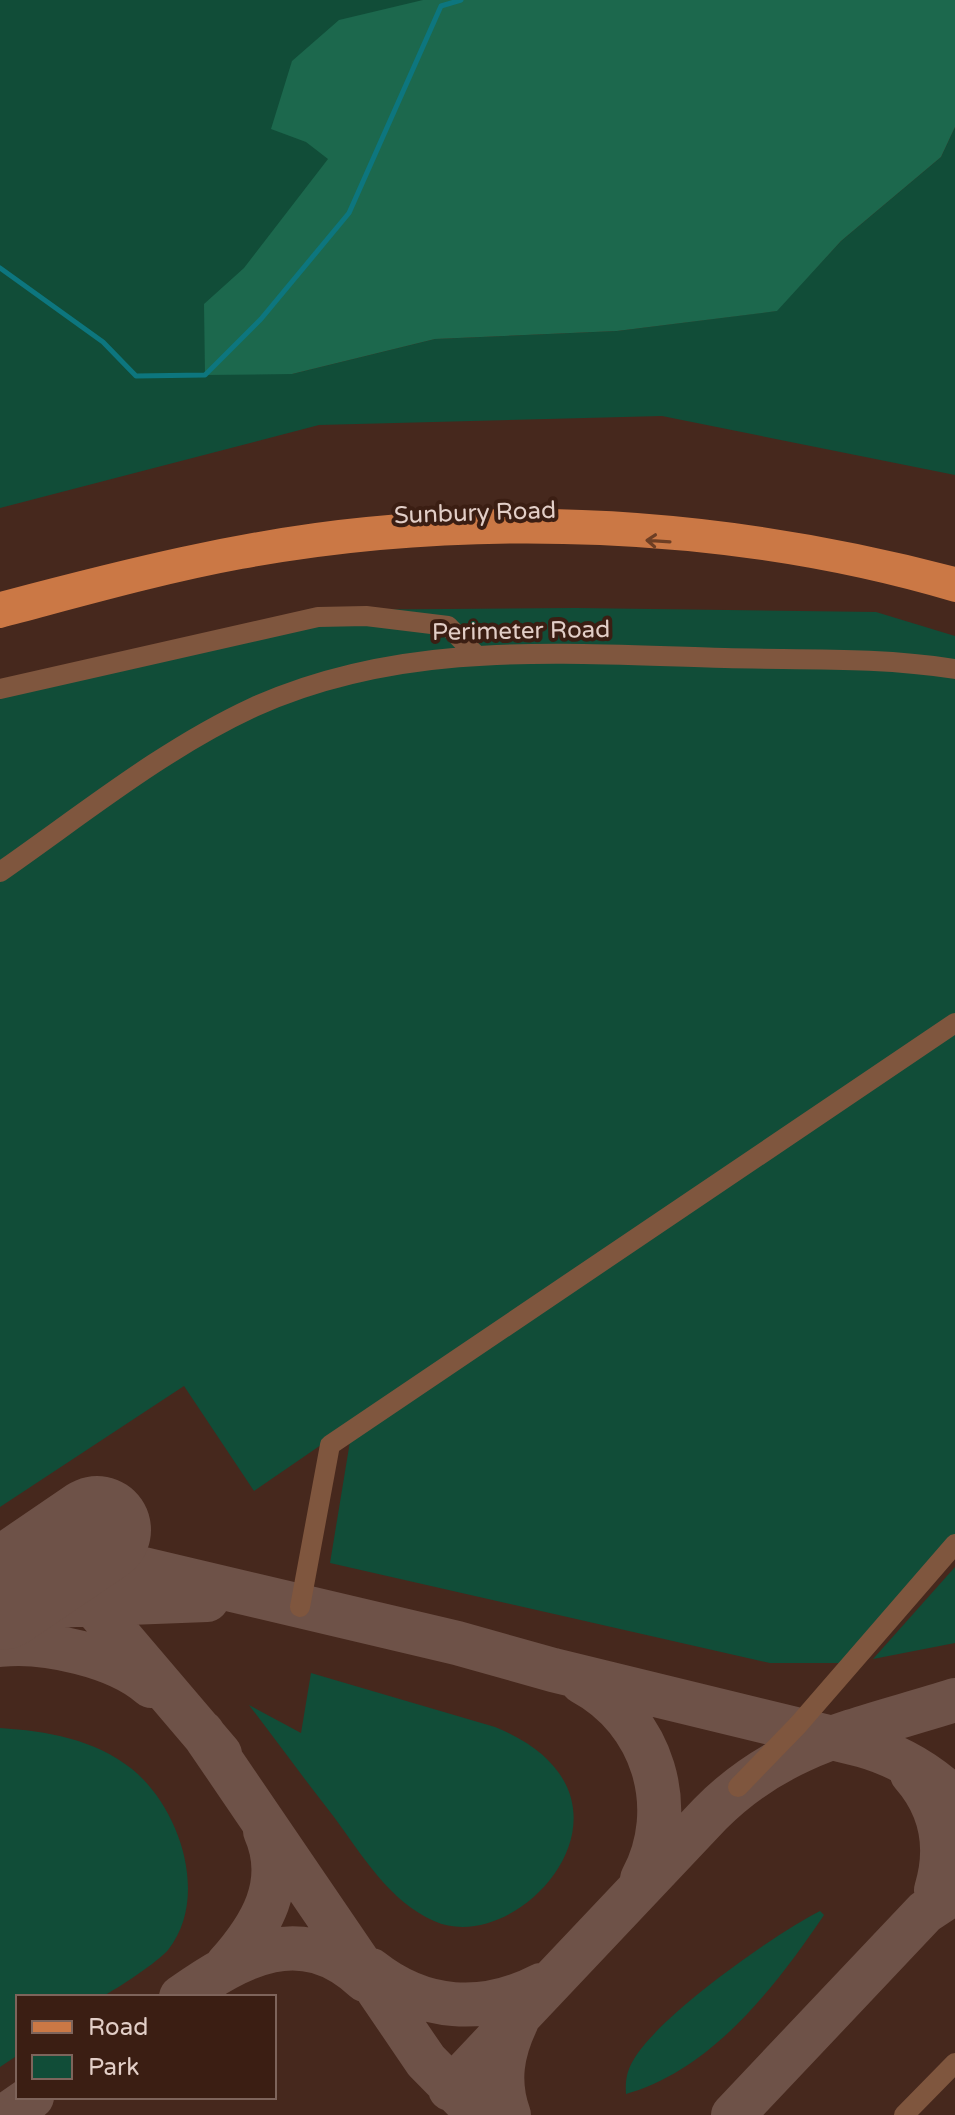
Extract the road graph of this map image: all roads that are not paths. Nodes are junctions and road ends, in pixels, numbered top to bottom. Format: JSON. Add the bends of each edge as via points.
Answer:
{"nodes":[{"id":1,"x":955,"y":577,"type":"edge"},
{"id":2,"x":955,"y":592,"type":"edge"},
{"id":3,"x":0,"y":602,"type":"edge"},
{"id":4,"x":0,"y":618,"type":"edge"},
{"id":5,"x":475,"y":654,"type":"junction"},
{"id":6,"x":955,"y":669,"type":"edge"},
{"id":7,"x":0,"y":689,"type":"edge"},
{"id":8,"x":0,"y":872,"type":"edge"},
{"id":9,"x":955,"y":1023,"type":"edge"},
{"id":10,"x":955,"y":1544,"type":"edge"},
{"id":11,"x":300,"y":1607,"type":"dead end"},
{"id":12,"x":738,"y":1787,"type":"dead end"},
{"id":13,"x":955,"y":2063,"type":"edge"},
{"id":14,"x":904,"y":2115,"type":"edge"}],
"edges":[{"from":1,"to":3,"type":"main road","name":"Sunbury Road","via":[[745,534],[637,523],[479,520],[289,537]]},
{"from":2,"to":4,"type":"main road","name":"Sunbury Road","one_way":true,"via":[[857,567],[742,550],[567,535],[483,534],[239,560]]},
{"from":5,"to":6,"type":"lane","name":"Perimeter Road","via":[[859,661]]},
{"from":5,"to":7,"type":"lane","via":[[448,626],[366,616],[318,617]]},
{"from":5,"to":8,"type":"lane","name":"Perimeter Road","via":[[410,660],[348,674],[254,707],[170,754]]},
{"from":9,"to":11,"type":"lane","via":[[330,1445]]},
{"from":10,"to":12,"type":"lane"},
{"from":13,"to":14,"type":"lane"}]}
